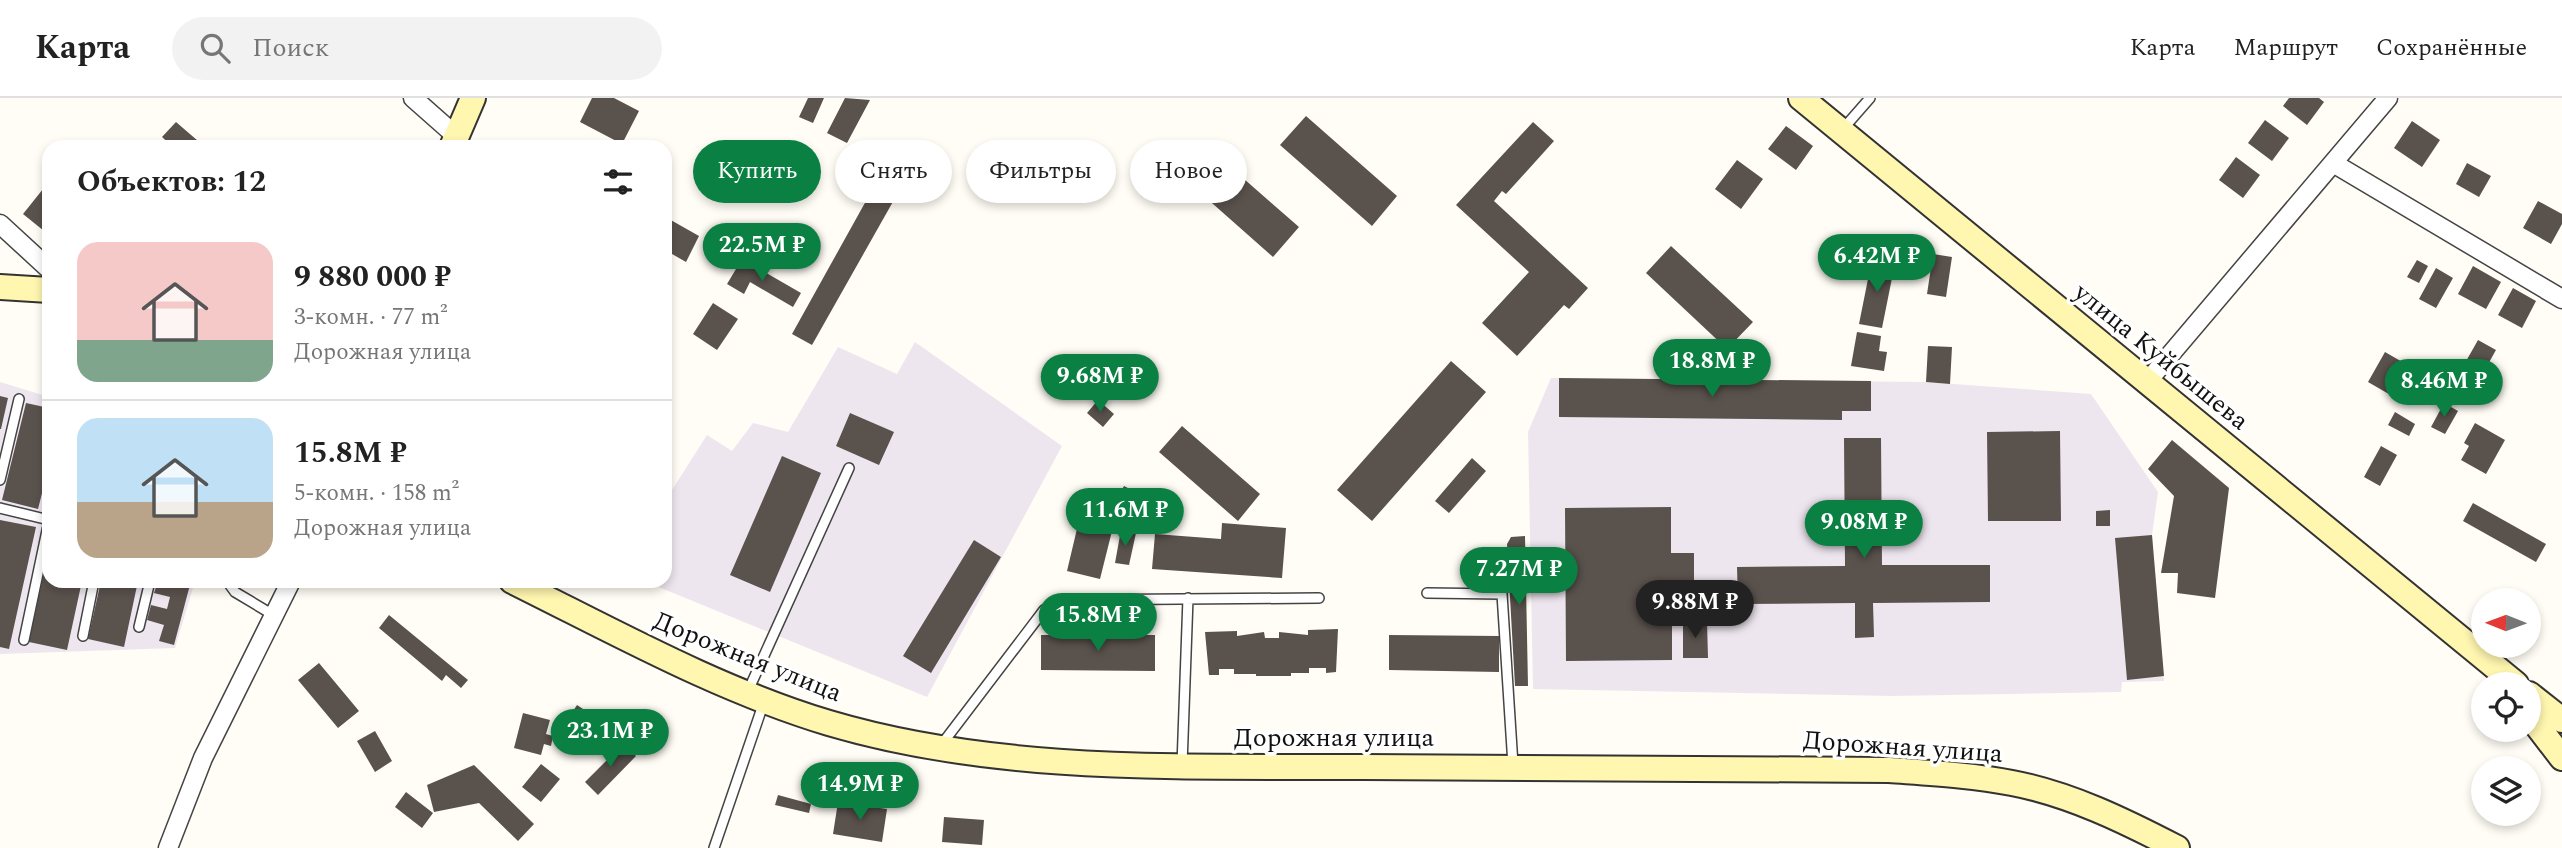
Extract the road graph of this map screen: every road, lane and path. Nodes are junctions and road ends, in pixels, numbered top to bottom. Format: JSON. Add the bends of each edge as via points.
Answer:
{"nodes":[{"id":1,"x":413,"y":98,"type":"edge"},
{"id":2,"x":473,"y":98,"type":"edge"},
{"id":3,"x":1801,"y":98,"type":"edge"},
{"id":4,"x":1870,"y":98,"type":"edge"},
{"id":5,"x":2388,"y":98,"type":"edge"},
{"id":6,"x":1841,"y":131,"type":"junction"},
{"id":7,"x":452,"y":140,"type":"edge"},
{"id":8,"x":455,"y":140,"type":"edge"},
{"id":9,"x":2333,"y":163,"type":"junction"},
{"id":10,"x":0,"y":224,"type":"edge"},
{"id":11,"x":42,"y":263,"type":"edge"},
{"id":12,"x":0,"y":287,"type":"edge"},
{"id":13,"x":42,"y":290,"type":"edge"},
{"id":14,"x":2562,"y":299,"type":"edge"},
{"id":15,"x":2147,"y":382,"type":"junction"},
{"id":16,"x":19,"y":399,"type":"dead end"},
{"id":17,"x":849,"y":468,"type":"dead end"},
{"id":18,"x":0,"y":480,"type":"edge"},
{"id":19,"x":0,"y":508,"type":"edge"},
{"id":20,"x":42,"y":519,"type":"edge"},
{"id":21,"x":42,"y":554,"type":"edge"},
{"id":22,"x":93,"y":588,"type":"edge"},
{"id":23,"x":148,"y":588,"type":"edge"},
{"id":24,"x":232,"y":588,"type":"edge"},
{"id":25,"x":288,"y":588,"type":"edge"},
{"id":26,"x":526,"y":588,"type":"edge"},
{"id":27,"x":1427,"y":593,"type":"dead end"},
{"id":28,"x":1188,"y":598,"type":"junction"},
{"id":29,"x":1319,"y":598,"type":"dead end"},
{"id":30,"x":275,"y":616,"type":"junction"},
{"id":31,"x":139,"y":627,"type":"dead end"},
{"id":32,"x":83,"y":636,"type":"dead end"},
{"id":33,"x":24,"y":640,"type":"dead end"},
{"id":34,"x":2486,"y":661,"type":"junction"},
{"id":35,"x":2495,"y":672,"type":"edge"},
{"id":36,"x":2500,"y":672,"type":"edge"},
{"id":37,"x":756,"y":696,"type":"junction"},
{"id":38,"x":2541,"y":703,"type":"edge"},
{"id":39,"x":2562,"y":720,"type":"edge"},
{"id":40,"x":2541,"y":731,"type":"edge"},
{"id":41,"x":940,"y":747,"type":"junction"},
{"id":42,"x":2562,"y":758,"type":"edge"},
{"id":43,"x":1182,"y":766,"type":"junction"},
{"id":44,"x":1513,"y":767,"type":"junction"},
{"id":45,"x":168,"y":848,"type":"edge"},
{"id":46,"x":714,"y":848,"type":"edge"},
{"id":47,"x":2176,"y":848,"type":"edge"}],
"edges":[{"from":1,"to":7,"type":"street"},
{"from":2,"to":8,"type":"street"},
{"from":3,"to":6,"type":"street","name":"улица Куйбышева"},
{"from":4,"to":6,"type":"lane"},
{"from":5,"to":9,"type":"street"},
{"from":6,"to":15,"type":"street","name":"улица Куйбышева"},
{"from":9,"to":14,"type":"street"},
{"from":9,"to":15,"type":"street"},
{"from":10,"to":11,"type":"street"},
{"from":12,"to":13,"type":"street"},
{"from":15,"to":34,"type":"street","name":"улица Куйбышева"},
{"from":16,"to":18,"type":"lane"},
{"from":17,"to":37,"type":"lane"},
{"from":19,"to":20,"type":"lane"},
{"from":21,"to":33,"type":"lane"},
{"from":22,"to":32,"type":"lane"},
{"from":23,"to":31,"type":"lane"},
{"from":24,"to":30,"type":"lane"},
{"from":25,"to":30,"type":"street"},
{"from":26,"to":37,"type":"street","name":"Дорожная улица"},
{"from":27,"to":44,"type":"lane","via":[[1502,594]]},
{"from":28,"to":29,"type":"lane"},
{"from":28,"to":41,"type":"lane","via":[[1061,600],[1049,605]]},
{"from":28,"to":43,"type":"lane"},
{"from":30,"to":45,"type":"street","via":[[203,758]]},
{"from":34,"to":35,"type":"street","name":"улица Куйбышева"},
{"from":34,"to":36,"type":"street","name":"улица Куйбышева"},
{"from":37,"to":41,"type":"street","name":"Дорожная улица","via":[[831,724]]},
{"from":37,"to":46,"type":"lane"},
{"from":38,"to":39,"type":"street"},
{"from":40,"to":42,"type":"street"},
{"from":41,"to":43,"type":"street","name":"Дорожная улица"},
{"from":43,"to":44,"type":"street","name":"Дорожная улица"},
{"from":44,"to":47,"type":"street","name":"Дорожная улица","via":[[1952,774],[2014,783],[2072,801]]}]}
